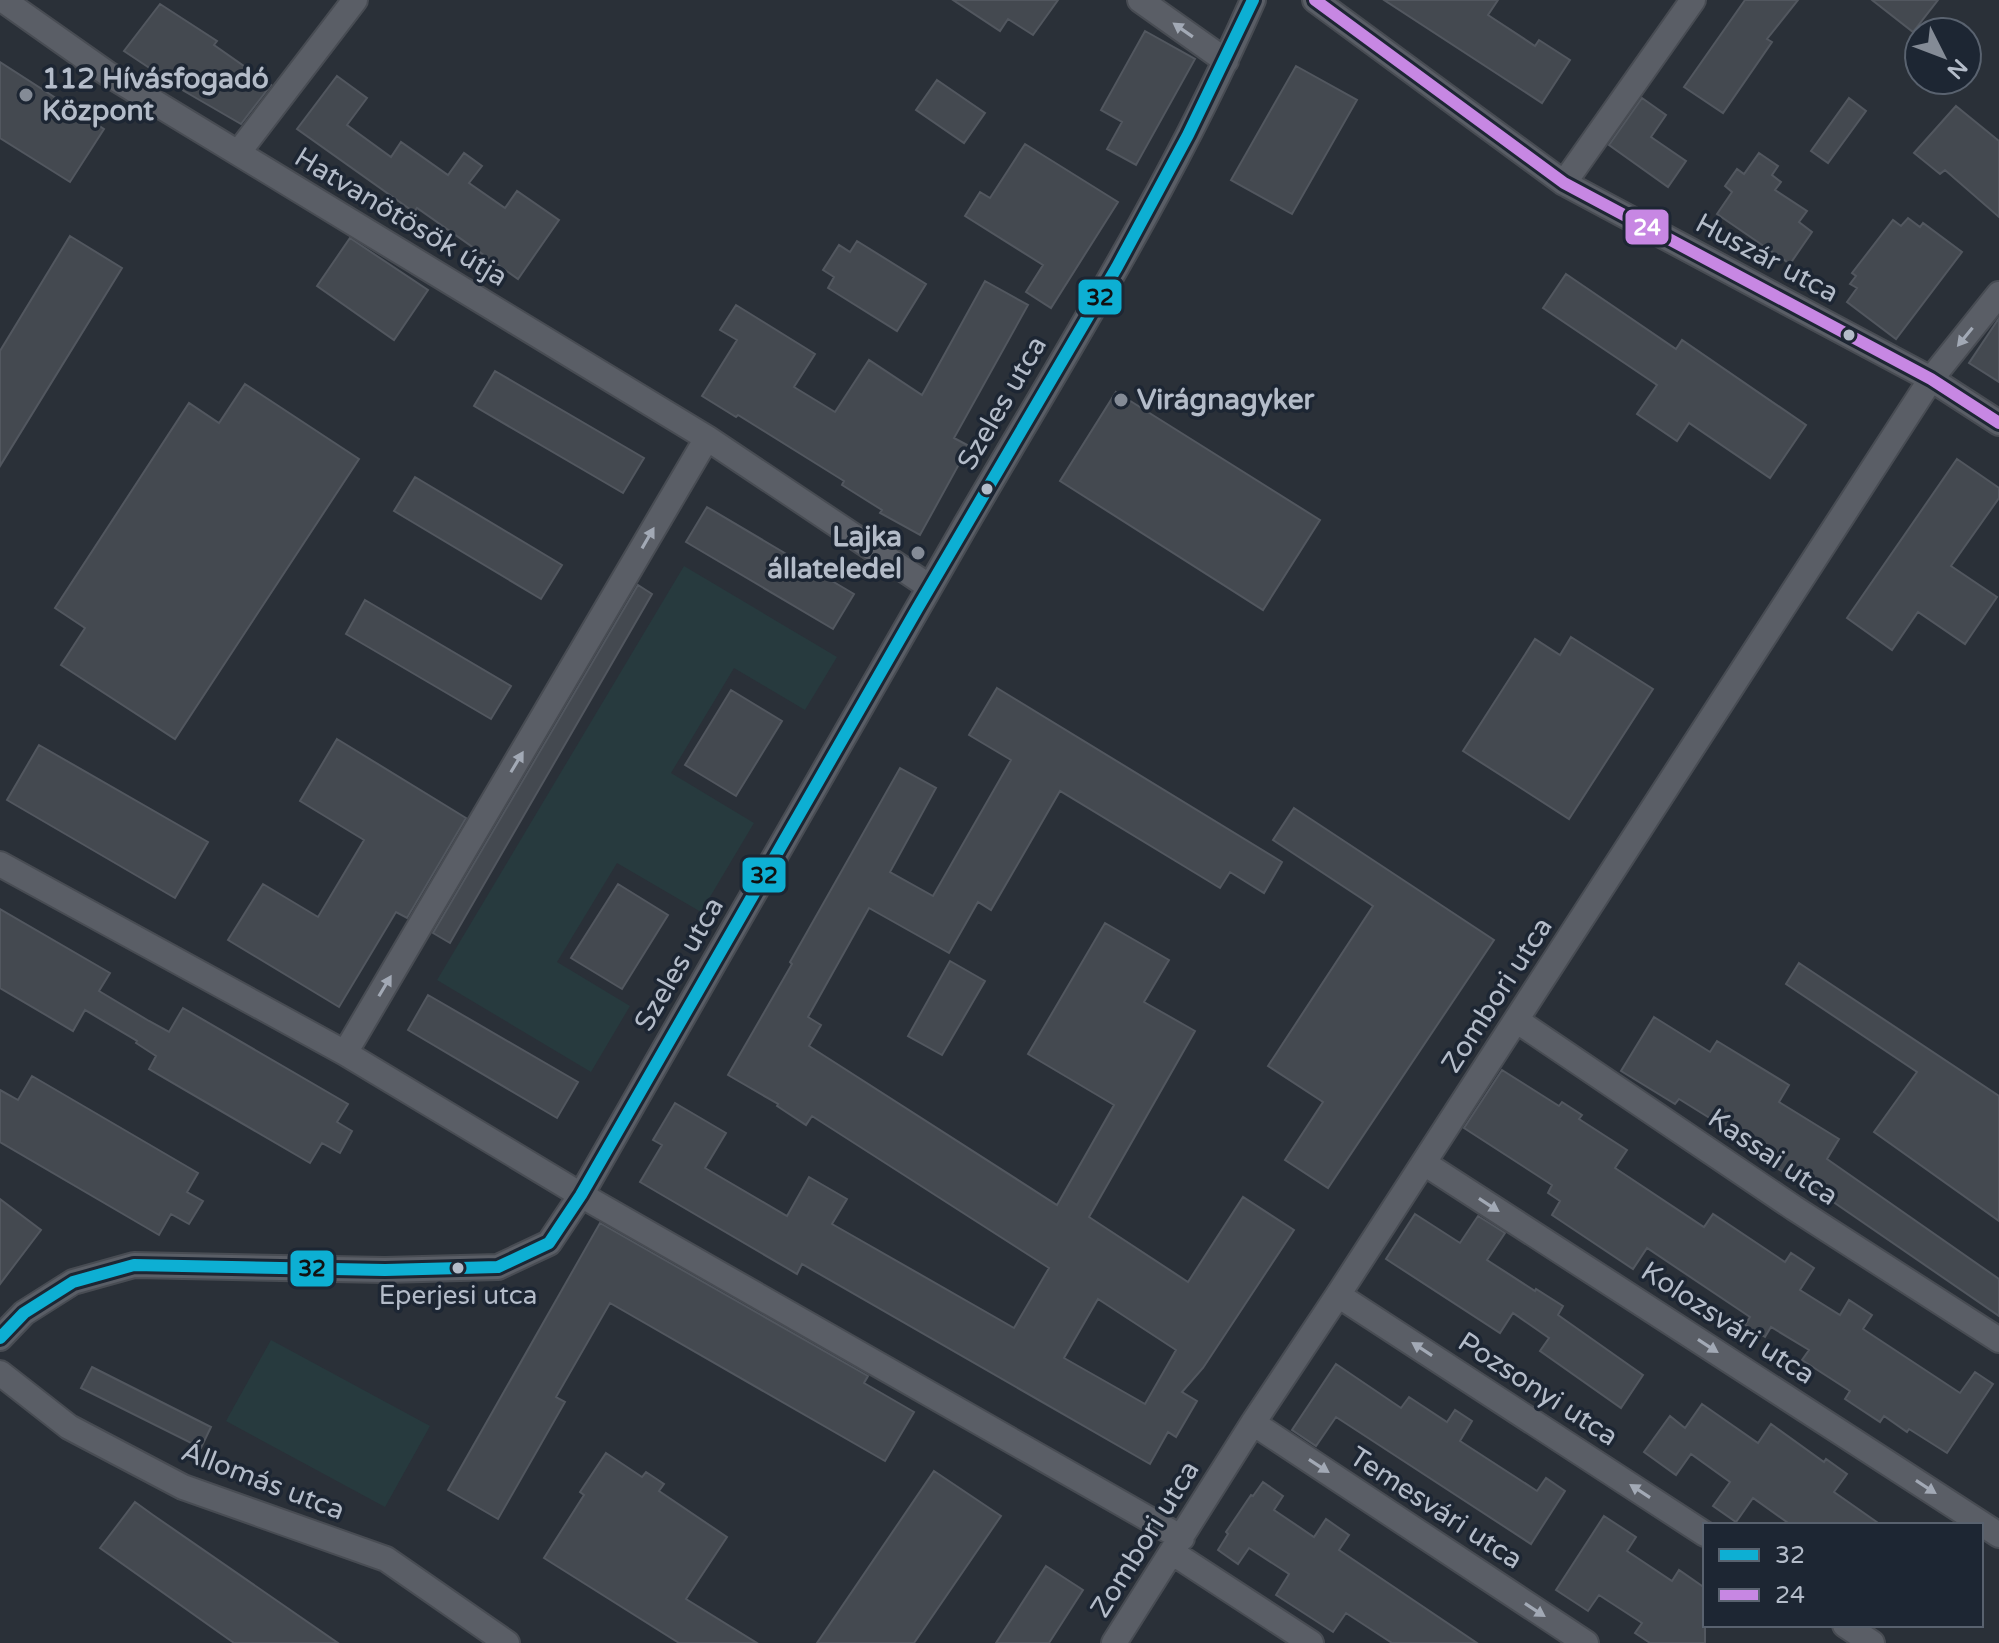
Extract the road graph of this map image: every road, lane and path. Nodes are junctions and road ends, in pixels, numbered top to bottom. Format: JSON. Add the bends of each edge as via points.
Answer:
{"nodes":[{"id":1,"x":3,"y":0,"type":"edge"},
{"id":2,"x":355,"y":0,"type":"edge"},
{"id":3,"x":1140,"y":0,"type":"edge"},
{"id":4,"x":1253,"y":0,"type":"edge"},
{"id":5,"x":1315,"y":0,"type":"edge"},
{"id":6,"x":1693,"y":0,"type":"edge"},
{"id":7,"x":1226,"y":61,"type":"junction"},
{"id":8,"x":238,"y":153,"type":"junction"},
{"id":9,"x":1564,"y":183,"type":"junction"},
{"id":10,"x":1999,"y":294,"type":"edge"},
{"id":11,"x":1931,"y":379,"type":"junction"},
{"id":12,"x":1999,"y":423,"type":"edge"},
{"id":13,"x":707,"y":438,"type":"junction"},
{"id":14,"x":930,"y":587,"type":"junction"},
{"id":15,"x":0,"y":864,"type":"edge"},
{"id":16,"x":1516,"y":1020,"type":"junction"},
{"id":17,"x":345,"y":1053,"type":"junction"},
{"id":18,"x":1424,"y":1163,"type":"junction"},
{"id":19,"x":581,"y":1195,"type":"junction"},
{"id":20,"x":1338,"y":1295,"type":"junction"},
{"id":21,"x":0,"y":1338,"type":"edge"},
{"id":22,"x":1999,"y":1340,"type":"edge"},
{"id":23,"x":0,"y":1373,"type":"edge"},
{"id":24,"x":1253,"y":1423,"type":"junction"},
{"id":25,"x":1980,"y":1523,"type":"edge"},
{"id":26,"x":1703,"y":1533,"type":"edge"},
{"id":27,"x":1177,"y":1545,"type":"junction"},
{"id":28,"x":1848,"y":1627,"type":"edge"},
{"id":29,"x":507,"y":1643,"type":"edge"},
{"id":30,"x":1114,"y":1643,"type":"edge"},
{"id":31,"x":1311,"y":1643,"type":"edge"},
{"id":32,"x":1586,"y":1643,"type":"edge"},
{"id":33,"x":1872,"y":1643,"type":"edge"}],
"edges":[{"from":1,"to":8,"type":"street","name":"Hatvanötösök útja","via":[[108,74]]},
{"from":2,"to":8,"type":"street"},
{"from":7,"to":3,"type":"street","one_way":true},
{"from":4,"to":7,"type":"street","name":"Szeles utca"},
{"from":5,"to":9,"type":"street","name":"Huszár utca"},
{"from":6,"to":9,"type":"street"},
{"from":7,"to":14,"type":"street","name":"Szeles utca","via":[[1148,212]]},
{"from":8,"to":13,"type":"street","name":"Hatvanötösök útja"},
{"from":9,"to":11,"type":"street","name":"Huszár utca"},
{"from":10,"to":11,"type":"street","name":"Zombori utca","one_way":true},
{"from":11,"to":12,"type":"street","name":"Huszár utca"},
{"from":11,"to":16,"type":"street","name":"Zombori utca"},
{"from":13,"to":14,"type":"street","name":"Hatvanötösök útja"},
{"from":17,"to":13,"type":"street","one_way":true},
{"from":14,"to":19,"type":"street","name":"Szeles utca"},
{"from":15,"to":17,"type":"street"},
{"from":16,"to":18,"type":"street","name":"Zombori utca"},
{"from":16,"to":22,"type":"street","name":"Kassai utca"},
{"from":17,"to":19,"type":"street"},
{"from":18,"to":20,"type":"street","name":"Zombori utca"},
{"from":18,"to":25,"type":"street","name":"Kolozsvári utca","one_way":true},
{"from":19,"to":21,"type":"street","name":"Szeles utca","via":[[549,1243],[498,1267],[134,1265],[73,1282],[24,1313]]},
{"from":19,"to":27,"type":"street"},
{"from":20,"to":24,"type":"street","name":"Zombori utca"},
{"from":26,"to":20,"type":"street","name":"Pozsonyi utca","one_way":true},
{"from":23,"to":29,"type":"street","name":"Állomás utca","via":[[69,1427],[183,1487],[386,1559]]},
{"from":24,"to":27,"type":"street","name":"Zombori utca"},
{"from":24,"to":32,"type":"street","name":"Temesvári utca","one_way":true},
{"from":27,"to":30,"type":"street","name":"Zombori utca"},
{"from":27,"to":31,"type":"street"},
{"from":28,"to":33,"type":"street"}]}
